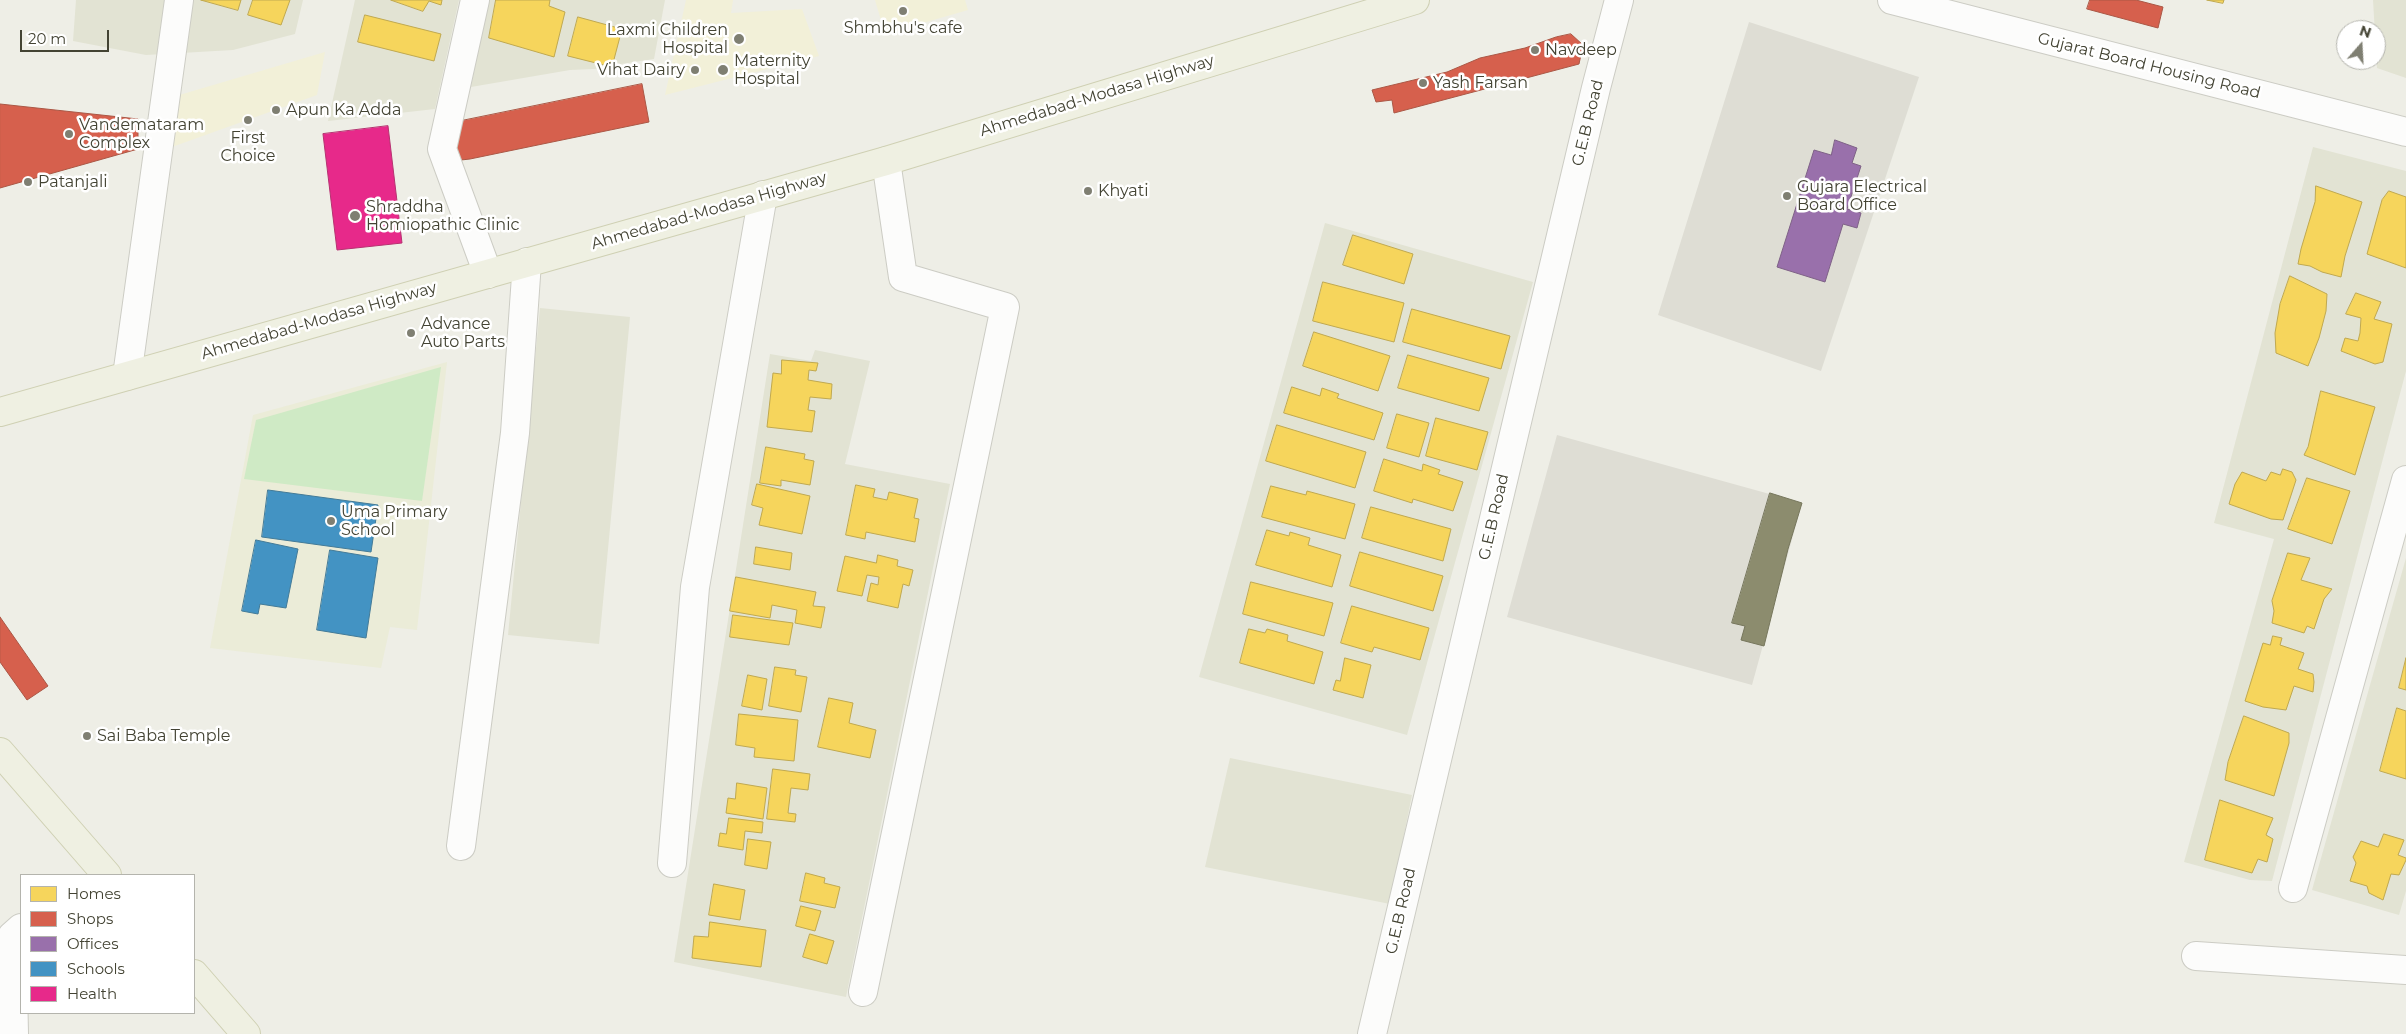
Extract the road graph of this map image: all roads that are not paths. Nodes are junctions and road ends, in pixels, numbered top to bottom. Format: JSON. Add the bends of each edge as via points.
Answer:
{"nodes":[{"id":1,"x":179,"y":0,"type":"edge"},
{"id":2,"x":475,"y":0,"type":"edge"},
{"id":3,"x":1415,"y":0,"type":"edge"},
{"id":4,"x":1619,"y":0,"type":"edge"},
{"id":5,"x":1892,"y":0,"type":"edge"},
{"id":6,"x":1956,"y":8,"type":"edge"},
{"id":7,"x":2406,"y":132,"type":"edge"},
{"id":8,"x":886,"y":161,"type":"junction"},
{"id":9,"x":763,"y":195,"type":"junction"},
{"id":10,"x":527,"y":262,"type":"junction"},
{"id":11,"x":488,"y":274,"type":"junction"},
{"id":12,"x":127,"y":376,"type":"junction"},
{"id":13,"x":0,"y":412,"type":"edge"},
{"id":14,"x":2406,"y":480,"type":"edge"},
{"id":15,"x":0,"y":752,"type":"edge"},
{"id":16,"x":460,"y":846,"type":"dead end"},
{"id":17,"x":672,"y":863,"type":"dead end"},
{"id":18,"x":96,"y":871,"type":"edge"},
{"id":19,"x":2293,"y":888,"type":"dead end"},
{"id":20,"x":20,"y":929,"type":"edge"},
{"id":21,"x":2196,"y":956,"type":"dead end"},
{"id":22,"x":2406,"y":970,"type":"edge"},
{"id":23,"x":195,"y":975,"type":"edge"},
{"id":24,"x":863,"y":992,"type":"dead end"},
{"id":25,"x":14,"y":1034,"type":"edge"},
{"id":26,"x":246,"y":1034,"type":"edge"},
{"id":27,"x":1372,"y":1034,"type":"edge"}],
"edges":[{"from":1,"to":12,"type":"street"},
{"from":2,"to":11,"type":"street","via":[[442,149]]},
{"from":3,"to":8,"type":"main road","name":"Ahmedabad-Modasa Highway"},
{"from":4,"to":27,"type":"street","name":"G.E.B Road"},
{"from":5,"to":6,"type":"street","name":"Gujarat Board Housing Road"},
{"from":6,"to":7,"type":"street","name":"Gujarat Board Housing Road"},
{"from":8,"to":9,"type":"main road","name":"Ahmedabad-Modasa Highway"},
{"from":8,"to":24,"type":"street","via":[[903,278],[1005,307]]},
{"from":9,"to":10,"type":"main road","name":"Ahmedabad-Modasa Highway"},
{"from":9,"to":17,"type":"street","via":[[695,587]]},
{"from":10,"to":11,"type":"main road","name":"Ahmedabad-Modasa Highway"},
{"from":10,"to":16,"type":"street","via":[[515,433]]},
{"from":11,"to":12,"type":"main road","name":"Ahmedabad-Modasa Highway"},
{"from":12,"to":13,"type":"main road","name":"Ahmedabad-Modasa Highway"},
{"from":14,"to":19,"type":"street"},
{"from":15,"to":18,"type":"main road"},
{"from":20,"to":25,"type":"street","via":[[12,936]]},
{"from":21,"to":22,"type":"street"},
{"from":23,"to":26,"type":"main road"}]}
